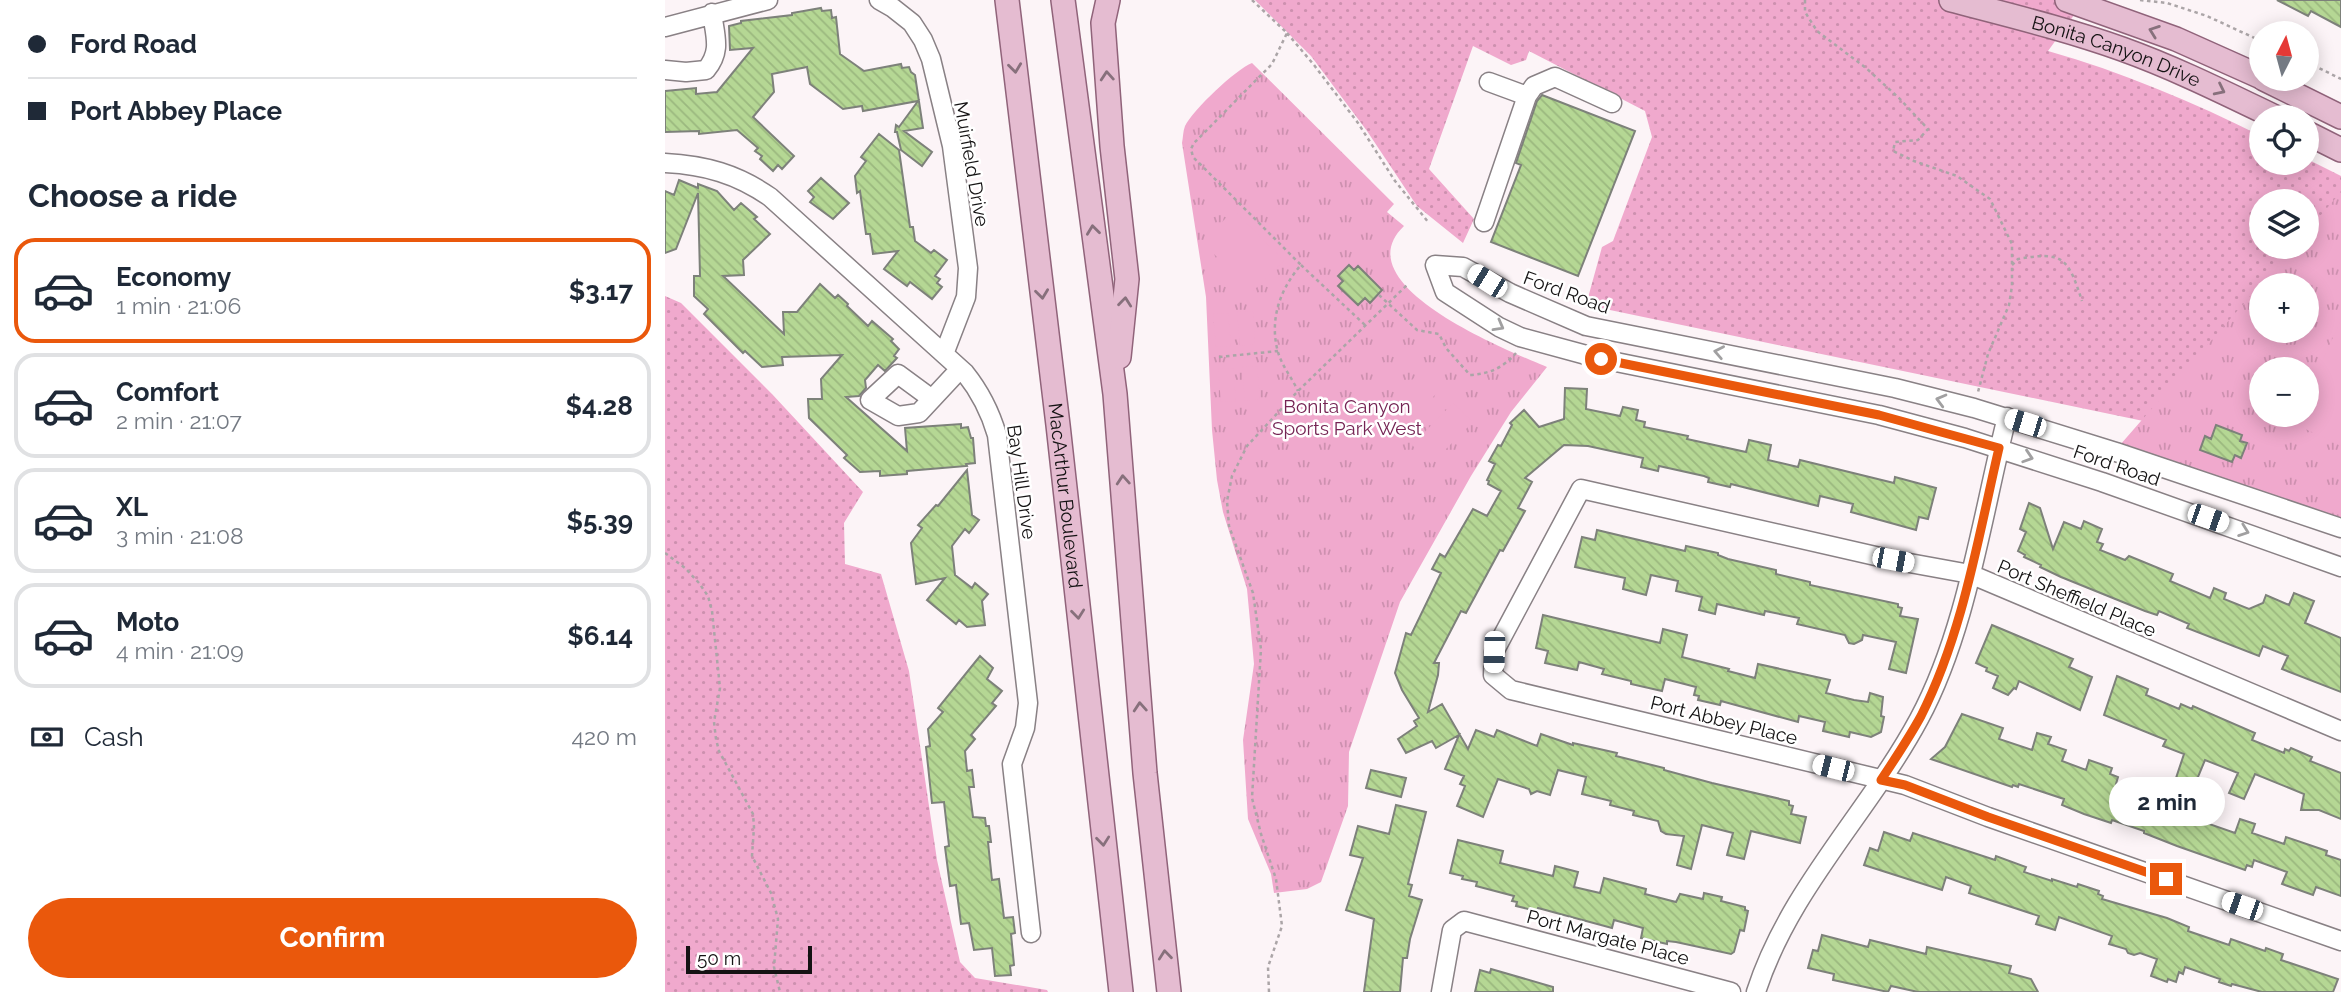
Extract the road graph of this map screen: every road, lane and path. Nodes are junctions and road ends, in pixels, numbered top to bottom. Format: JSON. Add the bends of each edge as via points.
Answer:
{"nodes":[{"id":1,"x":768,"y":0,"type":"edge"},
{"id":2,"x":879,"y":0,"type":"edge"},
{"id":3,"x":1007,"y":0,"type":"edge"},
{"id":4,"x":1063,"y":0,"type":"edge"},
{"id":5,"x":1108,"y":0,"type":"edge"},
{"id":6,"x":1252,"y":0,"type":"edge"},
{"id":7,"x":1805,"y":0,"type":"edge"},
{"id":8,"x":1951,"y":0,"type":"edge"},
{"id":9,"x":2140,"y":0,"type":"edge"},
{"id":10,"x":2074,"y":2,"type":"edge"},
{"id":11,"x":712,"y":13,"type":"junction"},
{"id":12,"x":665,"y":27,"type":"edge"},
{"id":13,"x":1287,"y":33,"type":"junction"},
{"id":14,"x":2249,"y":35,"type":"edge"},
{"id":15,"x":2319,"y":68,"type":"edge"},
{"id":16,"x":665,"y":70,"type":"edge"},
{"id":17,"x":2249,"y":72,"type":"edge"},
{"id":18,"x":2341,"y":79,"type":"edge"},
{"id":19,"x":1489,"y":82,"type":"dead end"},
{"id":20,"x":2288,"y":91,"type":"edge"},
{"id":21,"x":1527,"y":96,"type":"junction"},
{"id":22,"x":1612,"y":103,"type":"dead end"},
{"id":23,"x":2250,"y":105,"type":"edge"},
{"id":24,"x":2341,"y":117,"type":"edge"},
{"id":25,"x":2319,"y":139,"type":"edge"},
{"id":26,"x":2341,"y":150,"type":"edge"},
{"id":27,"x":665,"y":163,"type":"edge"},
{"id":28,"x":1484,"y":222,"type":"dead end"},
{"id":29,"x":1429,"y":223,"type":"dead end"},
{"id":30,"x":1301,"y":265,"type":"junction"},
{"id":31,"x":2012,"y":265,"type":"junction"},
{"id":32,"x":1407,"y":285,"type":"dead end"},
{"id":33,"x":1379,"y":295,"type":"dead end"},
{"id":34,"x":2082,"y":301,"type":"dead end"},
{"id":35,"x":1388,"y":303,"type":"junction"},
{"id":36,"x":1366,"y":325,"type":"junction"},
{"id":37,"x":1278,"y":351,"type":"junction"},
{"id":38,"x":1517,"y":352,"type":"dead end"},
{"id":39,"x":944,"y":354,"type":"junction"},
{"id":40,"x":1219,"y":357,"type":"dead end"},
{"id":41,"x":960,"y":369,"type":"junction"},
{"id":42,"x":1299,"y":391,"type":"junction"},
{"id":43,"x":1978,"y":393,"type":"dead end"},
{"id":44,"x":1115,"y":394,"type":"junction"},
{"id":45,"x":932,"y":399,"type":"dead end"},
{"id":46,"x":2007,"y":417,"type":"junction"},
{"id":47,"x":1999,"y":448,"type":"junction"},
{"id":48,"x":1581,"y":489,"type":"joint"},
{"id":49,"x":2341,"y":528,"type":"edge"},
{"id":50,"x":665,"y":553,"type":"edge"},
{"id":51,"x":2341,"y":567,"type":"edge"},
{"id":52,"x":1970,"y":574,"type":"junction"},
{"id":53,"x":2341,"y":731,"type":"edge"},
{"id":54,"x":1881,"y":780,"type":"junction"},
{"id":55,"x":1031,"y":933,"type":"dead end"},
{"id":56,"x":2341,"y":941,"type":"edge"},
{"id":57,"x":780,"y":992,"type":"edge"},
{"id":58,"x":1121,"y":992,"type":"edge"},
{"id":59,"x":1169,"y":992,"type":"edge"},
{"id":60,"x":1269,"y":992,"type":"edge"},
{"id":61,"x":1441,"y":992,"type":"edge"},
{"id":62,"x":1731,"y":992,"type":"edge"},
{"id":63,"x":1756,"y":992,"type":"edge"}],
"edges":[{"from":1,"to":11,"type":"street"},
{"from":2,"to":39,"type":"street","name":"Muirfield Drive","via":[[912,23],[923,40],[952,146],[968,268],[966,297]]},
{"from":3,"to":58,"type":"main road","name":"MacArthur Boulevard","one_way":true},
{"from":44,"to":4,"type":"main road","one_way":true},
{"from":44,"to":5,"type":"main road","one_way":true,"via":[[1127,279],[1111,146],[1103,23]]},
{"from":6,"to":13,"type":"path"},
{"from":7,"to":31,"type":"path","via":[[1804,12],[1817,31],[1899,98],[1928,129],[1918,140],[1895,142],[1893,151],[1957,176],[1990,200],[2012,244]]},
{"from":8,"to":23,"type":"main road","name":"Bonita Canyon Drive","one_way":true,"via":[[2122,49]]},
{"from":9,"to":14,"type":"path","via":[[2168,3]]},
{"from":17,"to":10,"type":"main road","name":"Bonita Canyon Drive","one_way":true,"via":[[2176,39]]},
{"from":11,"to":12,"type":"street"},
{"from":11,"to":16,"type":"street","via":[[716,58],[706,70]]},
{"from":13,"to":29,"type":"path"},
{"from":13,"to":30,"type":"path","via":[[1272,64],[1191,149],[1193,157]]},
{"from":15,"to":18,"type":"path"},
{"from":19,"to":21,"type":"street"},
{"from":20,"to":24,"type":"main road","name":"Bonita Canyon Drive"},
{"from":21,"to":22,"type":"street","via":[[1534,86],[1555,77]]},
{"from":21,"to":28,"type":"street"},
{"from":25,"to":26,"type":"main road"},
{"from":27,"to":39,"type":"street","name":"Bay Hill Drive","via":[[729,173],[770,197]]},
{"from":30,"to":36,"type":"path"},
{"from":30,"to":37,"type":"path","via":[[1289,279],[1276,312]]},
{"from":31,"to":34,"type":"path","via":[[2018,258],[2052,255],[2064,260]]},
{"from":31,"to":43,"type":"path","via":[[2009,306]]},
{"from":32,"to":35,"type":"path"},
{"from":33,"to":35,"type":"path"},
{"from":35,"to":36,"type":"path"},
{"from":35,"to":38,"type":"path","via":[[1417,330],[1439,334],[1470,375],[1498,369]]},
{"from":36,"to":42,"type":"path"},
{"from":37,"to":40,"type":"path"},
{"from":37,"to":42,"type":"path"},
{"from":39,"to":41,"type":"street","name":"Bay Hill Drive"},
{"from":41,"to":45,"type":"street"},
{"from":41,"to":55,"type":"street","name":"Bay Hill Drive","via":[[980,391],[997,435],[1028,703],[1012,764]]},
{"from":42,"to":60,"type":"path","via":[[1247,446],[1232,476],[1227,501],[1229,526],[1253,593],[1261,649],[1252,798],[1276,879],[1282,926],[1268,967]]},
{"from":59,"to":44,"type":"main road","one_way":true,"via":[[1145,775]]},
{"from":46,"to":47,"type":"street"},
{"from":46,"to":47,"type":"street","name":"Ford Road","one_way":true,"via":[[1895,387],[1586,326],[1463,267],[1435,265],[1445,292],[1520,337],[1601,359],[1879,415]]},
{"from":46,"to":49,"type":"street","name":"Ford Road"},
{"from":47,"to":51,"type":"street","name":"Ford Road","one_way":true},
{"from":47,"to":52,"type":"street"},
{"from":48,"to":52,"type":"street","name":"Port Sheffield Place"},
{"from":48,"to":54,"type":"street","name":"Port Abbey Place","via":[[1494,652],[1493,675],[1511,690]]},
{"from":50,"to":57,"type":"path","via":[[699,583],[712,611],[720,688],[716,739],[753,814],[752,856],[778,919],[774,967]]},
{"from":52,"to":53,"type":"street","name":"Port Sheffield Place"},
{"from":52,"to":54,"type":"street","via":[[1929,699]]},
{"from":54,"to":56,"type":"street","name":"Port Abbey Place"},
{"from":54,"to":63,"type":"street","via":[[1789,917]]},
{"from":61,"to":62,"type":"street","name":"Port Margate Place","via":[[1451,930],[1464,921]]}]}
